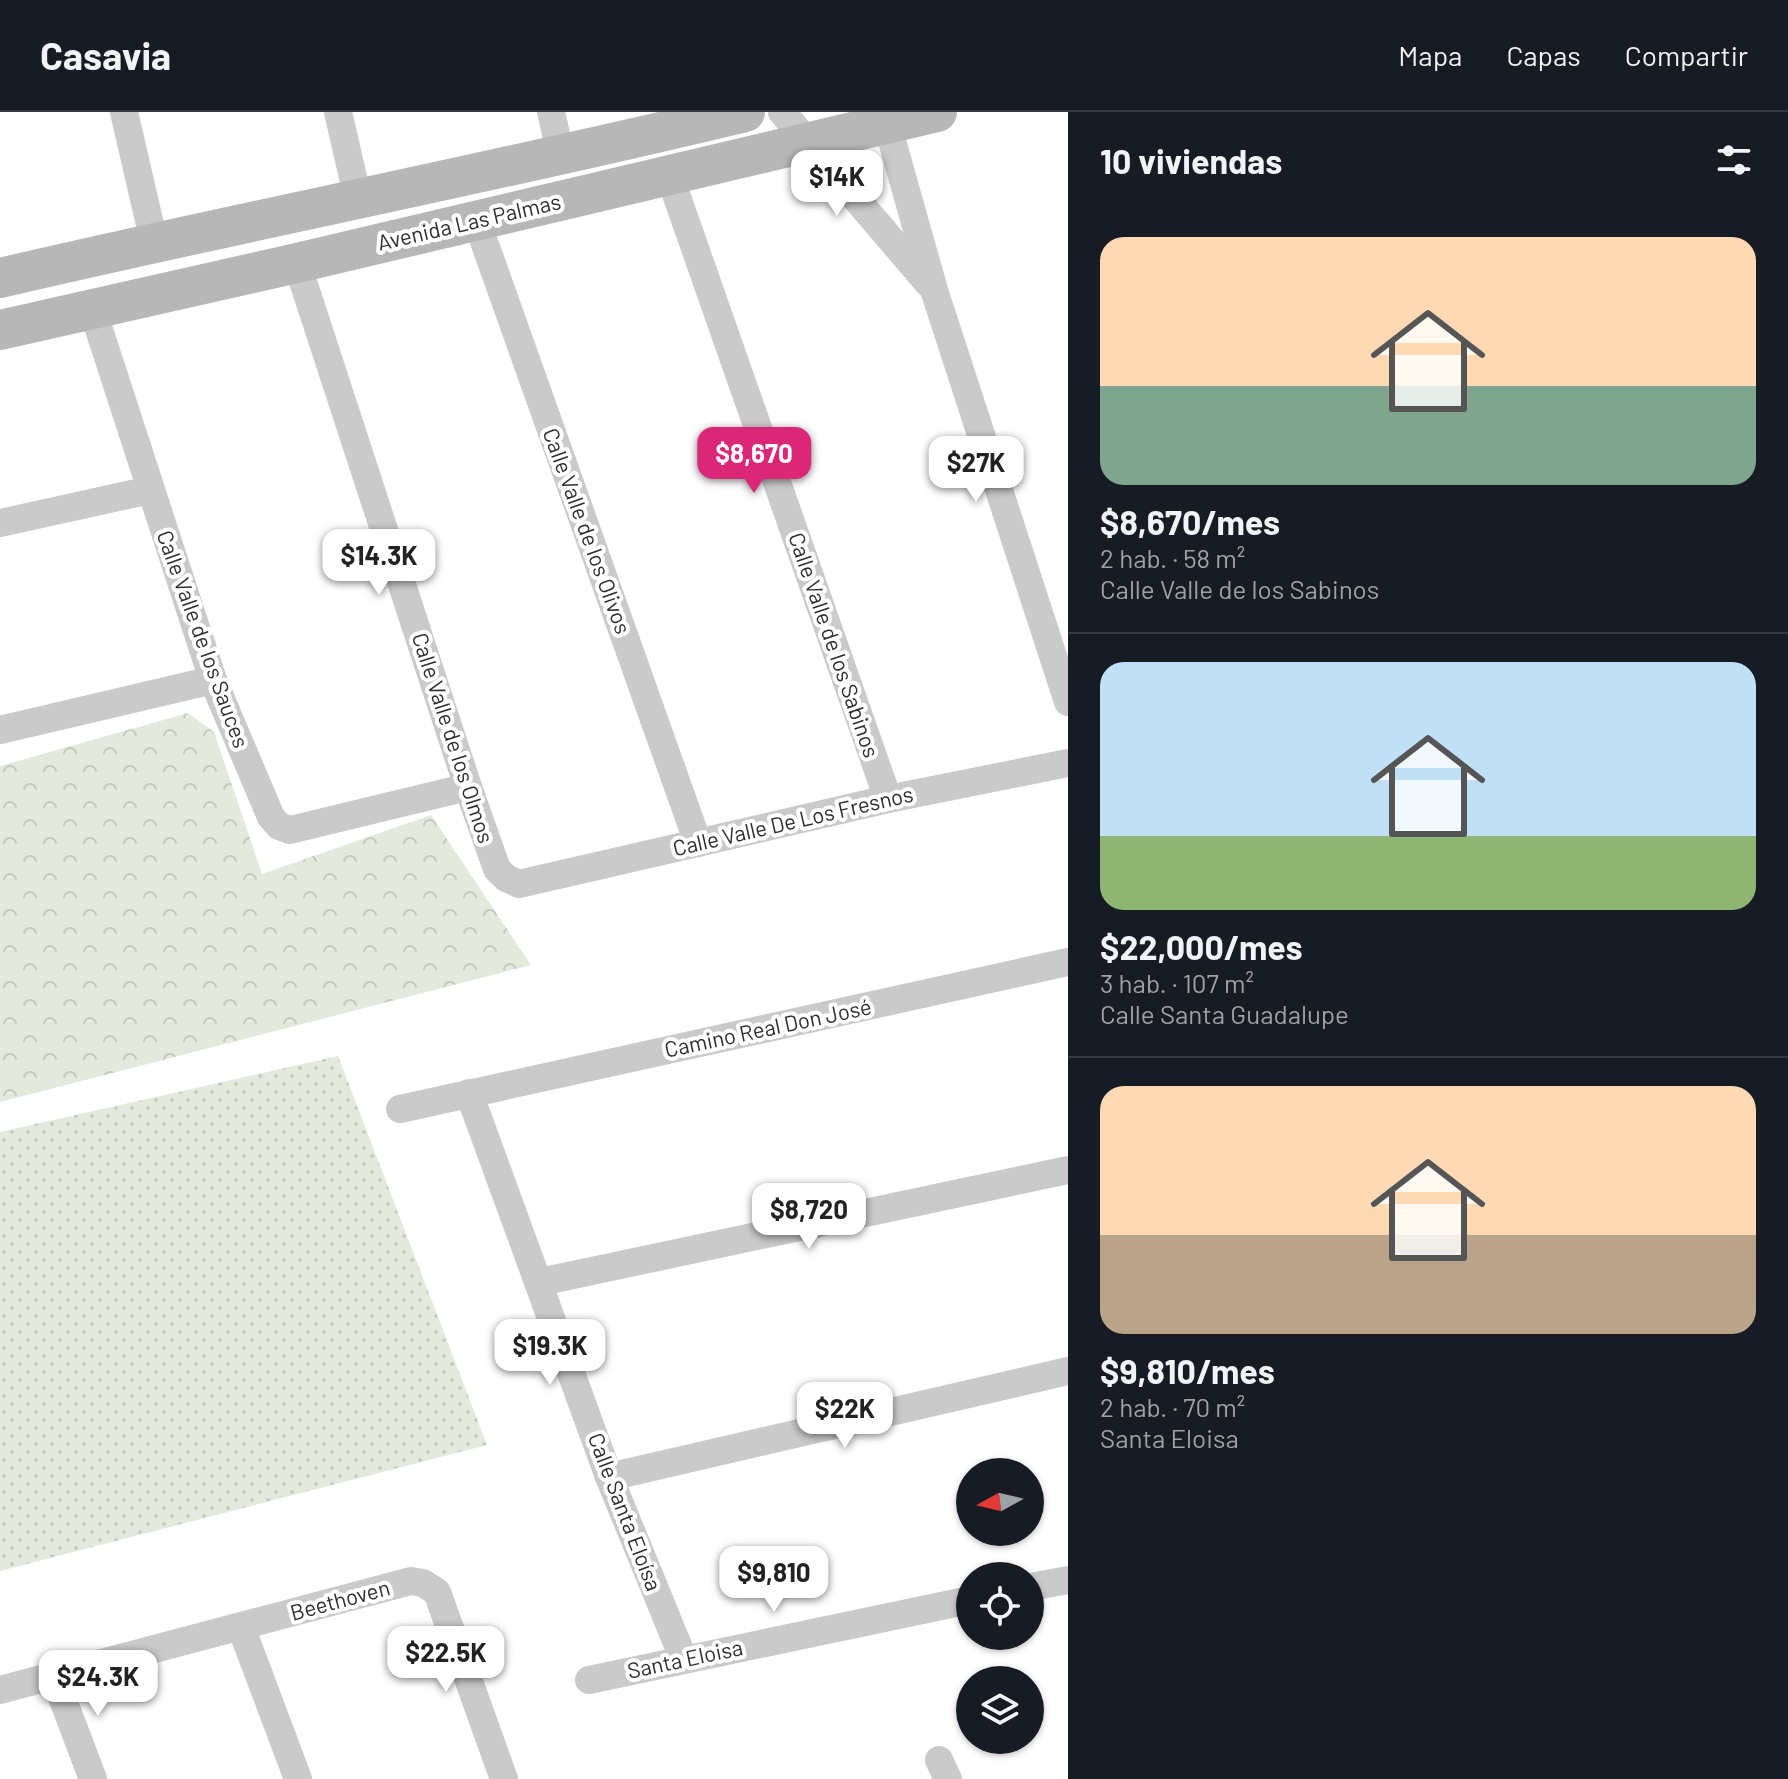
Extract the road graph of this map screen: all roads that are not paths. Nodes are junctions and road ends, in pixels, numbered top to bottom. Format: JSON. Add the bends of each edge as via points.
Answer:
{"nodes":[{"id":1,"x":124,"y":112,"type":"edge"},
{"id":2,"x":338,"y":112,"type":"edge"},
{"id":3,"x":551,"y":112,"type":"edge"},
{"id":4,"x":745,"y":112,"type":"edge"},
{"id":5,"x":937,"y":112,"type":"edge"},
{"id":6,"x":887,"y":123,"type":"junction"},
{"id":7,"x":794,"y":127,"type":"edge"},
{"id":8,"x":561,"y":156,"type":"junction"},
{"id":9,"x":669,"y":174,"type":"junction"},
{"id":10,"x":358,"y":199,"type":"junction"},
{"id":11,"x":476,"y":219,"type":"junction"},
{"id":12,"x":154,"y":242,"type":"junction"},
{"id":13,"x":297,"y":263,"type":"junction"},
{"id":14,"x":0,"y":278,"type":"edge"},
{"id":15,"x":934,"y":290,"type":"junction"},
{"id":16,"x":92,"y":308,"type":"junction"},
{"id":17,"x":0,"y":330,"type":"edge"},
{"id":18,"x":150,"y":490,"type":"junction"},
{"id":19,"x":0,"y":523,"type":"edge"},
{"id":20,"x":213,"y":680,"type":"junction"},
{"id":21,"x":1068,"y":702,"type":"edge"},
{"id":22,"x":0,"y":730,"type":"edge"},
{"id":23,"x":1068,"y":763,"type":"edge"},
{"id":24,"x":468,"y":787,"type":"junction"},
{"id":25,"x":888,"y":799,"type":"junction"},
{"id":26,"x":698,"y":843,"type":"junction"},
{"id":27,"x":519,"y":884,"type":"joint"},
{"id":28,"x":1068,"y":962,"type":"edge"},
{"id":29,"x":469,"y":1093,"type":"junction"},
{"id":30,"x":400,"y":1109,"type":"dead end"},
{"id":31,"x":1068,"y":1170,"type":"edge"},
{"id":32,"x":540,"y":1282,"type":"junction"},
{"id":33,"x":1068,"y":1371,"type":"edge"},
{"id":34,"x":609,"y":1477,"type":"junction"},
{"id":35,"x":1068,"y":1580,"type":"edge"},
{"id":36,"x":1044,"y":1584,"type":"edge"},
{"id":37,"x":956,"y":1603,"type":"edge"},
{"id":38,"x":241,"y":1627,"type":"junction"},
{"id":39,"x":684,"y":1660,"type":"junction"},
{"id":40,"x":54,"y":1676,"type":"junction"},
{"id":41,"x":589,"y":1680,"type":"dead end"},
{"id":42,"x":0,"y":1690,"type":"edge"},
{"id":43,"x":93,"y":1779,"type":"edge"},
{"id":44,"x":298,"y":1779,"type":"edge"},
{"id":45,"x":504,"y":1779,"type":"edge"}],
"edges":[{"from":1,"to":12,"type":"street"},
{"from":2,"to":10,"type":"street"},
{"from":3,"to":8,"type":"street"},
{"from":4,"to":8,"type":"street","name":"Avenida Las Palmas"},
{"from":5,"to":6,"type":"street","name":"Avenida Las Palmas"},
{"from":6,"to":7,"type":"street","name":"Avenida Las Palmas"},
{"from":6,"to":15,"type":"street"},
{"from":7,"to":9,"type":"street","name":"Avenida Las Palmas"},
{"from":7,"to":15,"type":"street"},
{"from":8,"to":10,"type":"street","name":"Avenida Las Palmas"},
{"from":9,"to":11,"type":"street","name":"Avenida Las Palmas"},
{"from":9,"to":25,"type":"street","name":"Calle Valle de los Sabinos"},
{"from":10,"to":12,"type":"street","name":"Avenida Las Palmas"},
{"from":11,"to":13,"type":"street","name":"Avenida Las Palmas"},
{"from":11,"to":26,"type":"street","name":"Calle Valle de los Olivos"},
{"from":12,"to":14,"type":"street","name":"Avenida Las Palmas"},
{"from":13,"to":16,"type":"street","name":"Avenida Las Palmas"},
{"from":13,"to":24,"type":"street","name":"Calle Valle de los Olmos"},
{"from":15,"to":21,"type":"street"},
{"from":16,"to":17,"type":"street","name":"Avenida Las Palmas"},
{"from":16,"to":18,"type":"street","name":"Calle Valle de los Sauces"},
{"from":18,"to":19,"type":"street"},
{"from":18,"to":20,"type":"street","name":"Calle Valle de los Sauces"},
{"from":20,"to":22,"type":"street"},
{"from":20,"to":24,"type":"street","name":"Calle Valle de los Sauces","via":[[279,826],[290,830]]},
{"from":23,"to":25,"type":"street","name":"Calle Valle De Los Fresnos"},
{"from":24,"to":27,"type":"street","name":"Calle Valle de los Olmos","via":[[497,869]]},
{"from":25,"to":26,"type":"street","name":"Calle Valle De Los Fresnos"},
{"from":26,"to":27,"type":"street","name":"Calle Valle De Los Fresnos"},
{"from":28,"to":29,"type":"street","name":"Camino Real Don José"},
{"from":29,"to":30,"type":"street","name":"Camino Real Don José"},
{"from":29,"to":32,"type":"street","name":"Calle Santa Eloísa"},
{"from":31,"to":32,"type":"street"},
{"from":32,"to":34,"type":"street","name":"Calle Santa Eloísa"},
{"from":33,"to":34,"type":"street"},
{"from":34,"to":39,"type":"street","name":"Calle Santa Eloísa"},
{"from":35,"to":36,"type":"street"},
{"from":37,"to":39,"type":"street","name":"Santa Eloisa"},
{"from":38,"to":40,"type":"street","name":"Beethoven"},
{"from":38,"to":44,"type":"street"},
{"from":38,"to":45,"type":"street","name":"Beethoven","via":[[411,1581],[423,1583],[437,1592]]},
{"from":39,"to":41,"type":"street","name":"Santa Eloisa"},
{"from":40,"to":42,"type":"street","name":"Beethoven"},
{"from":40,"to":43,"type":"street"}]}
